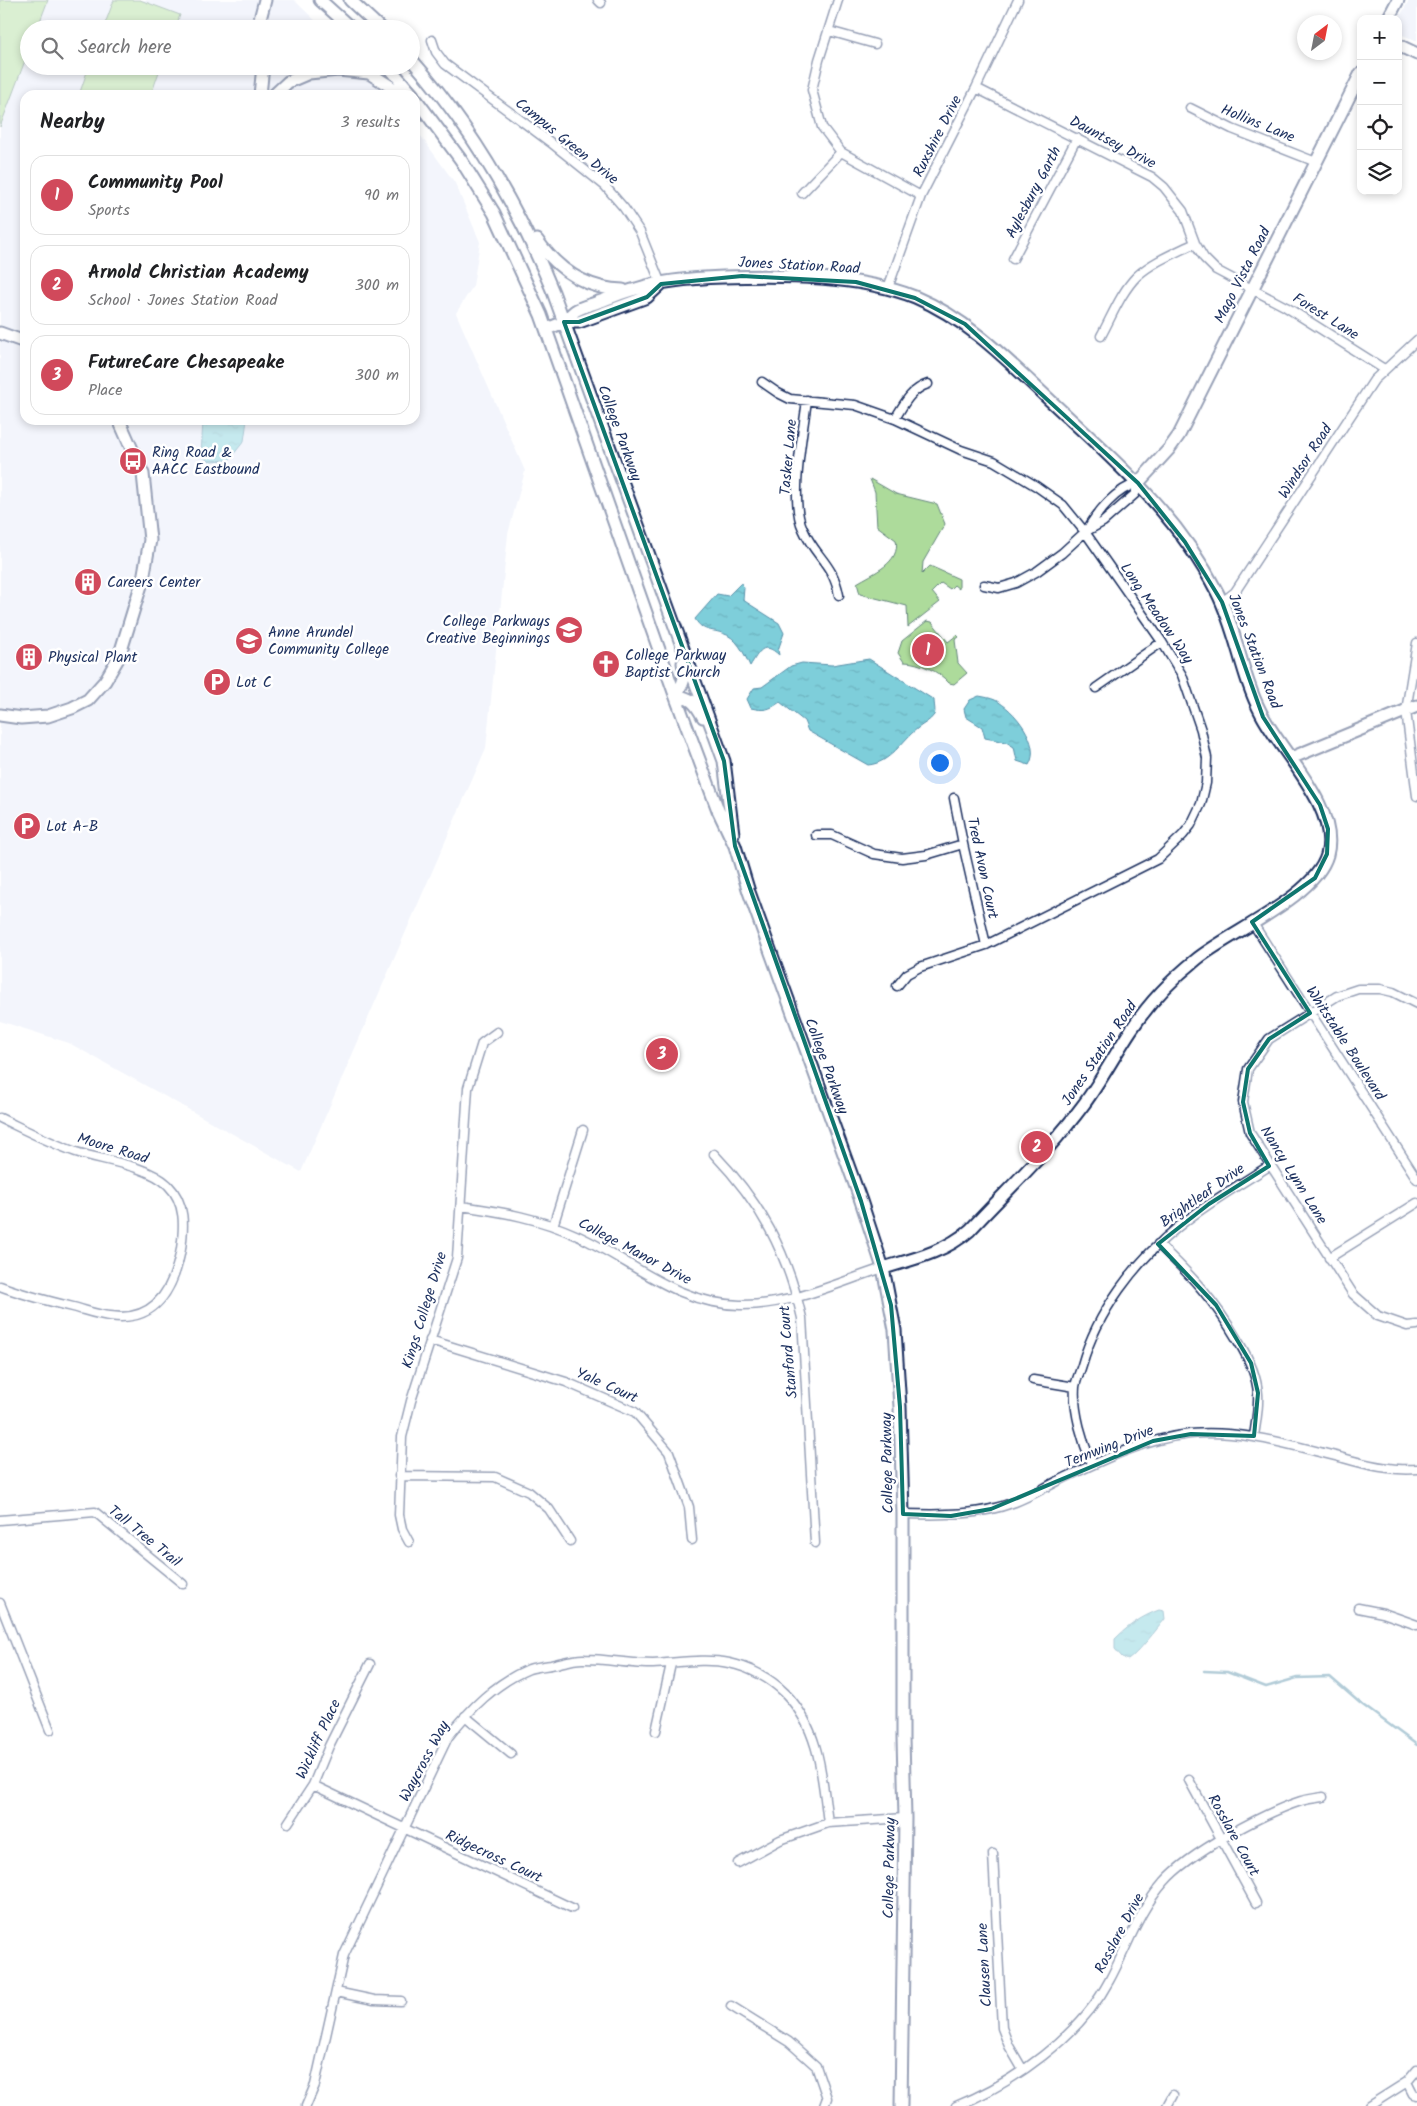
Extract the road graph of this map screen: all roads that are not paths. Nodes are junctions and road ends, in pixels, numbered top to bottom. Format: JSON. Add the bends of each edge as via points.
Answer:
{"nodes":[{"id":1,"x":256,"y":0,"type":"edge"},
{"id":2,"x":265,"y":0,"type":"edge"},
{"id":3,"x":320,"y":0,"type":"edge"},
{"id":4,"x":350,"y":0,"type":"edge"},
{"id":5,"x":838,"y":0,"type":"edge"},
{"id":6,"x":1018,"y":0,"type":"edge"},
{"id":7,"x":1398,"y":0,"type":"edge"},
{"id":8,"x":1390,"y":15,"type":"edge"},
{"id":9,"x":259,"y":20,"type":"edge"},
{"id":10,"x":261,"y":20,"type":"edge"},
{"id":11,"x":342,"y":20,"type":"edge"},
{"id":12,"x":371,"y":20,"type":"edge"},
{"id":13,"x":829,"y":31,"type":"junction"},
{"id":14,"x":432,"y":40,"type":"dead end"},
{"id":15,"x":875,"y":44,"type":"dead end"},
{"id":16,"x":1402,"y":47,"type":"edge"},
{"id":17,"x":1417,"y":54,"type":"edge"},
{"id":18,"x":420,"y":70,"type":"edge"},
{"id":19,"x":263,"y":75,"type":"edge"},
{"id":20,"x":303,"y":75,"type":"edge"},
{"id":21,"x":372,"y":75,"type":"edge"},
{"id":22,"x":395,"y":75,"type":"edge"},
{"id":23,"x":1357,"y":81,"type":"edge"},
{"id":24,"x":976,"y":88,"type":"junction"},
{"id":25,"x":261,"y":90,"type":"edge"},
{"id":26,"x":279,"y":90,"type":"edge"},
{"id":27,"x":396,"y":90,"type":"edge"},
{"id":28,"x":408,"y":90,"type":"edge"},
{"id":29,"x":420,"y":104,"type":"edge"},
{"id":30,"x":420,"y":108,"type":"edge"},
{"id":31,"x":1190,"y":108,"type":"dead end"},
{"id":32,"x":432,"y":119,"type":"junction"},
{"id":33,"x":1077,"y":138,"type":"junction"},
{"id":34,"x":841,"y":152,"type":"junction"},
{"id":35,"x":1316,"y":162,"type":"junction"},
{"id":36,"x":802,"y":192,"type":"dead end"},
{"id":37,"x":922,"y":196,"type":"junction"},
{"id":38,"x":517,"y":213,"type":"junction"},
{"id":39,"x":1195,"y":243,"type":"junction"},
{"id":40,"x":1013,"y":259,"type":"dead end"},
{"id":41,"x":661,"y":284,"type":"junction"},
{"id":42,"x":888,"y":288,"type":"junction"},
{"id":43,"x":1251,"y":289,"type":"junction"},
{"id":44,"x":630,"y":291,"type":"junction"},
{"id":45,"x":564,"y":322,"type":"junction"},
{"id":46,"x":547,"y":329,"type":"junction"},
{"id":47,"x":0,"y":333,"type":"edge"},
{"id":48,"x":1101,"y":336,"type":"dead end"},
{"id":49,"x":20,"y":340,"type":"edge"},
{"id":50,"x":1417,"y":340,"type":"edge"},
{"id":51,"x":1384,"y":369,"type":"junction"},
{"id":52,"x":762,"y":382,"type":"dead end"},
{"id":53,"x":928,"y":384,"type":"dead end"},
{"id":54,"x":807,"y":400,"type":"junction"},
{"id":55,"x":895,"y":420,"type":"junction"},
{"id":56,"x":121,"y":425,"type":"edge"},
{"id":57,"x":1138,"y":483,"type":"junction"},
{"id":58,"x":1086,"y":532,"type":"junction"},
{"id":59,"x":984,"y":585,"type":"dead end"},
{"id":60,"x":839,"y":595,"type":"dead end"},
{"id":61,"x":1222,"y":602,"type":"junction"},
{"id":62,"x":676,"y":630,"type":"junction"},
{"id":63,"x":1162,"y":642,"type":"junction"},
{"id":64,"x":1417,"y":643,"type":"edge"},
{"id":65,"x":1096,"y":688,"type":"dead end"},
{"id":66,"x":675,"y":695,"type":"junction"},
{"id":67,"x":1417,"y":706,"type":"edge"},
{"id":68,"x":1406,"y":711,"type":"junction"},
{"id":69,"x":0,"y":715,"type":"edge"},
{"id":70,"x":1291,"y":758,"type":"junction"},
{"id":71,"x":724,"y":761,"type":"junction"},
{"id":72,"x":1417,"y":796,"type":"edge"},
{"id":73,"x":954,"y":798,"type":"dead end"},
{"id":74,"x":816,"y":835,"type":"dead end"},
{"id":75,"x":962,"y":844,"type":"junction"},
{"id":76,"x":735,"y":846,"type":"junction"},
{"id":77,"x":1252,"y":922,"type":"junction"},
{"id":78,"x":986,"y":945,"type":"junction"},
{"id":79,"x":897,"y":986,"type":"dead end"},
{"id":80,"x":1417,"y":1004,"type":"edge"},
{"id":81,"x":1310,"y":1013,"type":"junction"},
{"id":82,"x":497,"y":1032,"type":"dead end"},
{"id":83,"x":0,"y":1118,"type":"edge"},
{"id":84,"x":583,"y":1130,"type":"dead end"},
{"id":85,"x":714,"y":1154,"type":"dead end"},
{"id":86,"x":1270,"y":1166,"type":"junction"},
{"id":87,"x":1417,"y":1179,"type":"edge"},
{"id":88,"x":1417,"y":1203,"type":"edge"},
{"id":89,"x":461,"y":1206,"type":"junction"},
{"id":90,"x":553,"y":1226,"type":"junction"},
{"id":91,"x":1158,"y":1244,"type":"junction"},
{"id":92,"x":1329,"y":1258,"type":"junction"},
{"id":93,"x":882,"y":1268,"type":"junction"},
{"id":94,"x":0,"y":1286,"type":"edge"},
{"id":95,"x":797,"y":1297,"type":"junction"},
{"id":96,"x":1417,"y":1325,"type":"edge"},
{"id":97,"x":430,"y":1340,"type":"junction"},
{"id":98,"x":1033,"y":1380,"type":"dead end"},
{"id":99,"x":1075,"y":1387,"type":"junction"},
{"id":100,"x":1254,"y":1436,"type":"junction"},
{"id":101,"x":1092,"y":1464,"type":"junction"},
{"id":102,"x":1417,"y":1469,"type":"edge"},
{"id":103,"x":399,"y":1476,"type":"junction"},
{"id":104,"x":903,"y":1514,"type":"junction"},
{"id":105,"x":0,"y":1520,"type":"edge"},
{"id":106,"x":570,"y":1540,"type":"dead end"},
{"id":107,"x":692,"y":1540,"type":"dead end"},
{"id":108,"x":409,"y":1542,"type":"dead end"},
{"id":109,"x":816,"y":1542,"type":"dead end"},
{"id":110,"x":183,"y":1584,"type":"dead end"},
{"id":111,"x":0,"y":1603,"type":"edge"},
{"id":112,"x":1358,"y":1608,"type":"dead end"},
{"id":113,"x":1417,"y":1625,"type":"edge"},
{"id":114,"x":370,"y":1664,"type":"dead end"},
{"id":115,"x":671,"y":1664,"type":"junction"},
{"id":116,"x":464,"y":1716,"type":"junction"},
{"id":117,"x":50,"y":1730,"type":"dead end"},
{"id":118,"x":656,"y":1732,"type":"dead end"},
{"id":119,"x":511,"y":1754,"type":"dead end"},
{"id":120,"x":1189,"y":1780,"type":"dead end"},
{"id":121,"x":313,"y":1785,"type":"junction"},
{"id":122,"x":1323,"y":1797,"type":"dead end"},
{"id":123,"x":905,"y":1818,"type":"junction"},
{"id":124,"x":288,"y":1823,"type":"dead end"},
{"id":125,"x":828,"y":1823,"type":"junction"},
{"id":126,"x":404,"y":1829,"type":"junction"},
{"id":127,"x":1221,"y":1840,"type":"junction"},
{"id":128,"x":993,"y":1854,"type":"dead end"},
{"id":129,"x":738,"y":1863,"type":"dead end"},
{"id":130,"x":1256,"y":1903,"type":"dead end"},
{"id":131,"x":572,"y":1908,"type":"dead end"},
{"id":132,"x":336,"y":1992,"type":"junction"},
{"id":133,"x":401,"y":2001,"type":"dead end"},
{"id":134,"x":732,"y":2006,"type":"dead end"},
{"id":135,"x":1023,"y":2070,"type":"junction"},
{"id":136,"x":1417,"y":2070,"type":"edge"},
{"id":137,"x":1407,"y":2082,"type":"junction"},
{"id":138,"x":1173,"y":2095,"type":"dead end"},
{"id":139,"x":1417,"y":2095,"type":"edge"},
{"id":140,"x":306,"y":2106,"type":"edge"},
{"id":141,"x":824,"y":2106,"type":"edge"},
{"id":142,"x":901,"y":2106,"type":"edge"},
{"id":143,"x":956,"y":2106,"type":"edge"},
{"id":144,"x":1167,"y":2106,"type":"edge"},
{"id":145,"x":1369,"y":2106,"type":"edge"}],
"edges":[{"from":1,"to":9,"type":"main road"},
{"from":2,"to":10,"type":"main road"},
{"from":3,"to":11,"type":"main road"},
{"from":4,"to":12,"type":"main road"},
{"from":5,"to":13,"type":"street"},
{"from":6,"to":24,"type":"street","name":"Ruxshire Drive"},
{"from":7,"to":8,"type":"main road"},
{"from":13,"to":15,"type":"street"},
{"from":13,"to":34,"type":"street","via":[[818,60],[812,90],[822,126]]},
{"from":14,"to":41,"type":"street","name":"Campus Green Drive","via":[[445,64],[605,186],[640,232]]},
{"from":16,"to":17,"type":"main road"},
{"from":18,"to":38,"type":"main road","name":"College Parkway","via":[[476,142]]},
{"from":19,"to":25,"type":"main road"},
{"from":20,"to":26,"type":"main road"},
{"from":21,"to":27,"type":"main road"},
{"from":22,"to":28,"type":"main road"},
{"from":23,"to":35,"type":"main road","name":"Mago Vista Road"},
{"from":24,"to":33,"type":"street","name":"Dauntsey Drive"},
{"from":24,"to":37,"type":"street","name":"Ruxshire Drive"},
{"from":29,"to":32,"type":"main road","name":"College Parkway"},
{"from":30,"to":32,"type":"main road"},
{"from":31,"to":35,"type":"street","name":"Hollins Lane","via":[[1232,129]]},
{"from":32,"to":46,"type":"main road","name":"College Parkway","via":[[494,213]]},
{"from":33,"to":39,"type":"street","name":"Dauntsey Drive","via":[[1164,186],[1183,211]]},
{"from":33,"to":40,"type":"street","name":"Aylesbury Garth"},
{"from":34,"to":36,"type":"street"},
{"from":34,"to":37,"type":"street"},
{"from":35,"to":43,"type":"main road","name":"Mago Vista Road"},
{"from":37,"to":42,"type":"street","name":"Ruxshire Drive"},
{"from":38,"to":44,"type":"main road","via":[[548,256],[571,275],[598,287]]},
{"from":38,"to":45,"type":"main road","name":"College Parkway","via":[[536,249]]},
{"from":39,"to":43,"type":"street","name":"Dauntsey Drive","via":[[1216,270]]},
{"from":39,"to":48,"type":"street","via":[[1136,277]]},
{"from":41,"to":42,"type":"main road","name":"Jones Station Road","via":[[742,276],[826,279]]},
{"from":41,"to":44,"type":"main road","name":"Jones Station Road"},
{"from":41,"to":45,"type":"main road","name":"Jones Station Road","via":[[646,297],[579,322]]},
{"from":42,"to":57,"type":"main road","name":"Jones Station Road","via":[[941,310],[965,324]]},
{"from":43,"to":51,"type":"street","name":"Forest Lane","via":[[1302,316]]},
{"from":43,"to":57,"type":"main road","name":"Mago Vista Road","via":[[1179,435]]},
{"from":44,"to":45,"type":"main road","name":"Jones Station Road","via":[[574,311]]},
{"from":45,"to":46,"type":"main road","name":"Jones Station Road"},
{"from":45,"to":62,"type":"main road","name":"College Parkway"},
{"from":46,"to":66,"type":"main road","name":"College Parkway"},
{"from":47,"to":49,"type":"main road"},
{"from":50,"to":51,"type":"street","name":"Windsor Road"},
{"from":51,"to":61,"type":"street","name":"Windsor Road","via":[[1364,394],[1235,592]]},
{"from":52,"to":54,"type":"street","name":"Long Meadow Way","via":[[790,399]]},
{"from":53,"to":55,"type":"street","via":[[911,393]]},
{"from":54,"to":55,"type":"street","name":"Long Meadow Way","via":[[856,405]]},
{"from":54,"to":60,"type":"street","name":"Tasker Lane","via":[[797,492],[798,511],[802,528],[814,550],[836,580]]},
{"from":55,"to":58,"type":"street","name":"Long Meadow Way","via":[[994,461],[1063,505]]},
{"from":56,"to":69,"type":"main road","via":[[143,474],[150,540],[143,579],[119,657],[105,681],[88,700],[48,716],[21,718]]},
{"from":57,"to":58,"type":"street","via":[[1127,486],[1097,514]]},
{"from":57,"to":61,"type":"main road","name":"Jones Station Road","via":[[1161,508],[1201,565]]},
{"from":58,"to":59,"type":"street","via":[[1049,563],[1016,583],[999,588]]},
{"from":58,"to":63,"type":"street","name":"Long Meadow Way"},
{"from":61,"to":70,"type":"main road","name":"Jones Station Road","via":[[1253,695],[1263,717]]},
{"from":62,"to":66,"type":"main road","via":[[685,674],[683,685]]},
{"from":62,"to":71,"type":"main road","name":"College Parkway"},
{"from":63,"to":65,"type":"street"},
{"from":63,"to":78,"type":"street","name":"Long Meadow Way","via":[[1182,675],[1207,758],[1201,804],[1191,825],[1158,859]]},
{"from":64,"to":68,"type":"street"},
{"from":66,"to":71,"type":"main road","via":[[687,697],[699,710]]},
{"from":66,"to":76,"type":"main road","name":"College Parkway","via":[[718,810]]},
{"from":67,"to":68,"type":"main road"},
{"from":68,"to":70,"type":"main road"},
{"from":68,"to":72,"type":"street"},
{"from":70,"to":77,"type":"main road","name":"Jones Station Road","via":[[1326,818],[1330,841],[1327,854],[1315,878],[1288,900]]},
{"from":71,"to":76,"type":"main road","name":"College Parkway"},
{"from":73,"to":75,"type":"street","name":"Tred Avon Court"},
{"from":74,"to":75,"type":"street","via":[[832,835],[874,854],[902,858],[926,855]]},
{"from":75,"to":78,"type":"street","name":"Tred Avon Court"},
{"from":76,"to":93,"type":"main road","name":"College Parkway"},
{"from":77,"to":81,"type":"street","name":"Whitstable Boulevard"},
{"from":77,"to":93,"type":"main road","name":"Jones Station Road","via":[[1198,958],[1156,998],[1132,1027],[1080,1109],[1039,1158],[970,1230],[941,1250]]},
{"from":78,"to":79,"type":"street","name":"Long Meadow Way","via":[[920,967],[907,974]]},
{"from":80,"to":81,"type":"street","name":"Nancy Lynn Lane","via":[[1393,992],[1358,990],[1337,996]]},
{"from":81,"to":86,"type":"street","name":"Nancy Lynn Lane","via":[[1269,1039],[1248,1069],[1243,1102],[1250,1134]]},
{"from":81,"to":87,"type":"street","name":"Whitstable Boulevard"},
{"from":82,"to":89,"type":"street","name":"Kings College Drive","via":[[482,1043],[468,1088]]},
{"from":83,"to":94,"type":"street","name":"Moore Road","via":[[75,1151],[150,1173],[169,1186],[184,1218],[178,1263],[170,1287],[154,1305],[132,1315],[110,1316]]},
{"from":84,"to":90,"type":"street"},
{"from":85,"to":95,"type":"street","name":"Stanford Court","via":[[735,1176],[768,1224],[789,1270]]},
{"from":86,"to":91,"type":"street","name":"Brightleaf Drive","via":[[1209,1204]]},
{"from":86,"to":92,"type":"street","name":"Nancy Lynn Lane"},
{"from":88,"to":92,"type":"street"},
{"from":89,"to":90,"type":"street","name":"College Manor Drive","via":[[511,1212]]},
{"from":89,"to":97,"type":"street","name":"Kings College Drive","via":[[456,1258]]},
{"from":90,"to":95,"type":"street","name":"College Manor Drive","via":[[601,1247],[664,1285],[700,1299],[740,1305]]},
{"from":91,"to":99,"type":"street","name":"Brightleaf Drive","via":[[1132,1274],[1098,1323],[1086,1348]]},
{"from":91,"to":100,"type":"street","via":[[1191,1275],[1216,1305],[1251,1363],[1258,1393]]},
{"from":92,"to":96,"type":"street","name":"Nancy Lynn Lane","via":[[1353,1294],[1378,1316],[1407,1326]]},
{"from":93,"to":95,"type":"street","name":"College Manor Drive"},
{"from":93,"to":104,"type":"main road","name":"College Parkway","via":[[895,1330]]},
{"from":95,"to":109,"type":"street","name":"Stanford Court","via":[[802,1318]]},
{"from":97,"to":103,"type":"street","name":"Kings College Drive","via":[[402,1437]]},
{"from":97,"to":107,"type":"street","name":"Yale Court","via":[[566,1382],[635,1412],[669,1452],[689,1507]]},
{"from":98,"to":99,"type":"street"},
{"from":99,"to":101,"type":"street","name":"Brightleaf Drive","via":[[1080,1430]]},
{"from":100,"to":101,"type":"street","name":"Ternwing Drive","via":[[1181,1436],[1153,1441]]},
{"from":100,"to":102,"type":"street","name":"Ternwing Drive","via":[[1377,1467]]},
{"from":101,"to":104,"type":"street","name":"Ternwing Drive","via":[[1015,1502],[991,1509],[951,1516]]},
{"from":103,"to":106,"type":"street","via":[[495,1477],[529,1492],[549,1509]]},
{"from":103,"to":108,"type":"street","name":"Kings College Drive","via":[[399,1515]]},
{"from":104,"to":123,"type":"main road","name":"College Parkway"},
{"from":105,"to":110,"type":"street","name":"Tall Tree Trail","via":[[94,1512]]},
{"from":111,"to":117,"type":"street"},
{"from":112,"to":113,"type":"street"},
{"from":114,"to":121,"type":"street","name":"Wickliff Place"},
{"from":115,"to":116,"type":"street","name":"Waycross Way","via":[[634,1664],[583,1658],[529,1669],[493,1689]]},
{"from":115,"to":118,"type":"street"},
{"from":115,"to":125,"type":"street","name":"Waycross Way","via":[[729,1663],[770,1680],[785,1693],[803,1716],[819,1754]]},
{"from":116,"to":119,"type":"street"},
{"from":116,"to":126,"type":"street","name":"Waycross Way","via":[[448,1737]]},
{"from":120,"to":127,"type":"street","name":"Rosslare Court"},
{"from":121,"to":124,"type":"street","name":"Wickliff Place"},
{"from":121,"to":126,"type":"street","name":"Ridgecross Court"},
{"from":122,"to":127,"type":"street","name":"Rosslare Drive","via":[[1301,1801]]},
{"from":123,"to":125,"type":"street"},
{"from":123,"to":142,"type":"main road","name":"College Parkway"},
{"from":125,"to":129,"type":"street","via":[[780,1840]]},
{"from":126,"to":131,"type":"street","name":"Ridgecross Court"},
{"from":126,"to":132,"type":"street","name":"Waycross Way","via":[[344,1955]]},
{"from":127,"to":130,"type":"street","name":"Rosslare Court"},
{"from":127,"to":135,"type":"street","name":"Rosslare Drive","via":[[1190,1859],[1164,1881],[1146,1906],[1108,1983],[1092,2006],[1068,2033]]},
{"from":128,"to":135,"type":"street","name":"Clausen Lane","via":[[1001,2021],[1009,2046]]},
{"from":132,"to":133,"type":"street","via":[[374,2000]]},
{"from":132,"to":140,"type":"street","name":"Waycross Way","via":[[315,2085]]},
{"from":134,"to":141,"type":"street","via":[[789,2042],[816,2066],[827,2098]]},
{"from":135,"to":143,"type":"street","name":"Rosslare Drive"},
{"from":136,"to":137,"type":"street"},
{"from":137,"to":139,"type":"street"},
{"from":137,"to":145,"type":"street"},
{"from":138,"to":144,"type":"street"}]}
